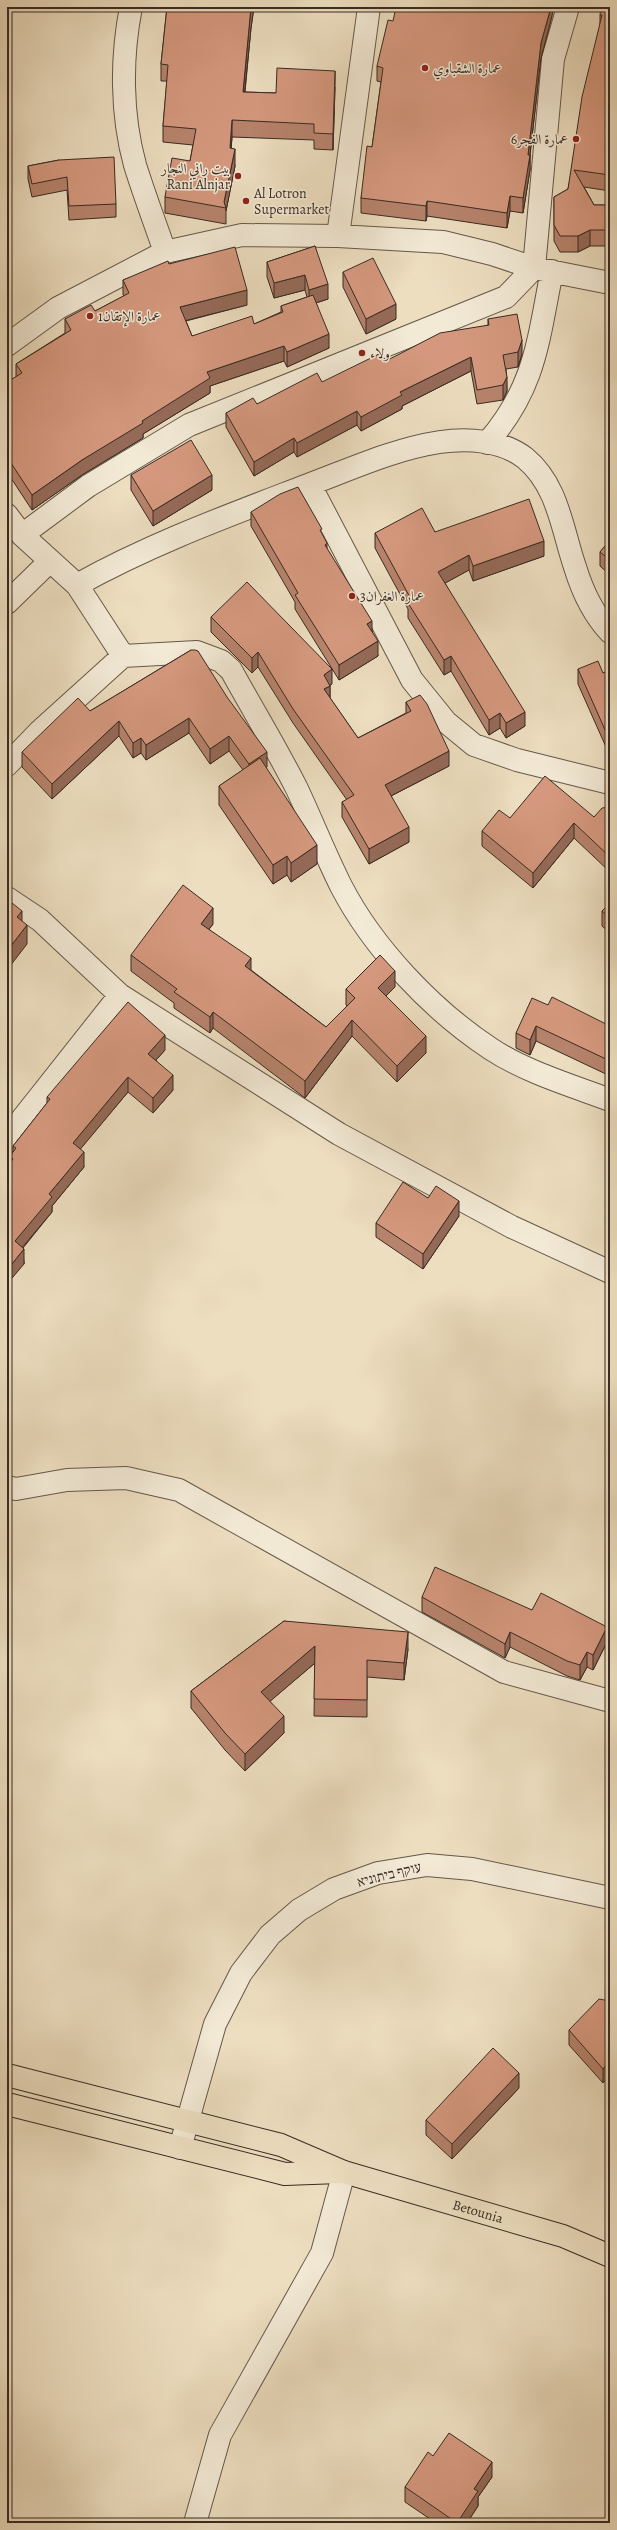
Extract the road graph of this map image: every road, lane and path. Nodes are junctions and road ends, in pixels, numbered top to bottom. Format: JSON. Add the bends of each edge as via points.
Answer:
{"nodes":[{"id":1,"x":131,"y":7,"type":"edge"},
{"id":2,"x":370,"y":7,"type":"edge"},
{"id":3,"x":568,"y":7,"type":"edge"},
{"id":4,"x":338,"y":236,"type":"junction"},
{"id":5,"x":165,"y":252,"type":"junction"},
{"id":6,"x":543,"y":269,"type":"junction"},
{"id":7,"x":610,"y":282,"type":"edge"},
{"id":8,"x":7,"y":345,"type":"edge"},
{"id":9,"x":487,"y":443,"type":"junction"},
{"id":10,"x":310,"y":484,"type":"junction"},
{"id":11,"x":7,"y":515,"type":"edge"},
{"id":12,"x":22,"y":535,"type":"junction"},
{"id":13,"x":50,"y":561,"type":"junction"},
{"id":14,"x":77,"y":585,"type":"junction"},
{"id":15,"x":7,"y":603,"type":"edge"},
{"id":16,"x":610,"y":632,"type":"edge"},
{"id":17,"x":123,"y":656,"type":"junction"},
{"id":18,"x":7,"y":765,"type":"edge"},
{"id":19,"x":610,"y":783,"type":"edge"},
{"id":20,"x":7,"y":898,"type":"edge"},
{"id":21,"x":120,"y":995,"type":"junction"},
{"id":22,"x":610,"y":1100,"type":"edge"},
{"id":23,"x":7,"y":1138,"type":"edge"},
{"id":24,"x":610,"y":1272,"type":"edge"},
{"id":25,"x":7,"y":1487,"type":"edge"},
{"id":26,"x":610,"y":1701,"type":"edge"},
{"id":27,"x":610,"y":1898,"type":"edge"},
{"id":28,"x":7,"y":2075,"type":"edge"},
{"id":29,"x":7,"y":2104,"type":"edge"},
{"id":30,"x":189,"y":2122,"type":"junction"},
{"id":31,"x":180,"y":2148,"type":"junction"},
{"id":32,"x":344,"y":2172,"type":"junction"},
{"id":33,"x":610,"y":2256,"type":"edge"},
{"id":34,"x":195,"y":2523,"type":"edge"}],
"edges":[{"from":1,"to":5,"type":"street","via":[[126,34],[124,94],[135,164]]},
{"from":2,"to":4,"type":"street"},
{"from":3,"to":6,"type":"street","via":[[554,59]]},
{"from":4,"to":5,"type":"street","via":[[242,235]]},
{"from":4,"to":6,"type":"street","via":[[443,242]]},
{"from":5,"to":8,"type":"street","via":[[58,308]]},
{"from":6,"to":7,"type":"street"},
{"from":6,"to":9,"type":"street","via":[[531,373],[506,422]]},
{"from":6,"to":12,"type":"street","via":[[506,297],[189,425],[88,486]]},
{"from":9,"to":10,"type":"street","via":[[440,442],[399,452]]},
{"from":9,"to":16,"type":"street","via":[[507,447],[524,458],[544,479],[557,505],[575,568],[598,620]]},
{"from":10,"to":14,"type":"street","via":[[118,562]]},
{"from":10,"to":19,"type":"street","via":[[412,680],[446,722],[474,744],[510,758]]},
{"from":11,"to":12,"type":"street"},
{"from":12,"to":13,"type":"street"},
{"from":13,"to":14,"type":"street"},
{"from":13,"to":15,"type":"street"},
{"from":14,"to":17,"type":"street"},
{"from":17,"to":18,"type":"street","via":[[39,732]]},
{"from":17,"to":22,"type":"street","via":[[197,652],[222,660],[231,670],[296,788],[341,886],[375,942],[401,972],[491,1049],[534,1071]]},
{"from":20,"to":21,"type":"street","via":[[40,920]]},
{"from":21,"to":23,"type":"street"},
{"from":21,"to":24,"type":"street","via":[[339,1134],[512,1227]]},
{"from":25,"to":26,"type":"street","via":[[16,1489],[67,1480],[126,1478],[179,1490],[504,1672]]},
{"from":27,"to":30,"type":"street","name":"עוקף ביתוניא","via":[[472,1869],[427,1864],[378,1873],[334,1889],[299,1910],[270,1935],[241,1973],[215,2024]]},
{"from":28,"to":30,"type":"main road"},
{"from":29,"to":31,"type":"main road"},
{"from":30,"to":31,"type":"street","name":"עוקף ביתוניא"},
{"from":30,"to":32,"type":"main road","via":[[281,2145]]},
{"from":31,"to":32,"type":"main road","via":[[285,2174]]},
{"from":32,"to":33,"type":"main road","name":"Betounia","via":[[563,2236]]},
{"from":32,"to":34,"type":"street","via":[[322,2253],[220,2434]]}]}
